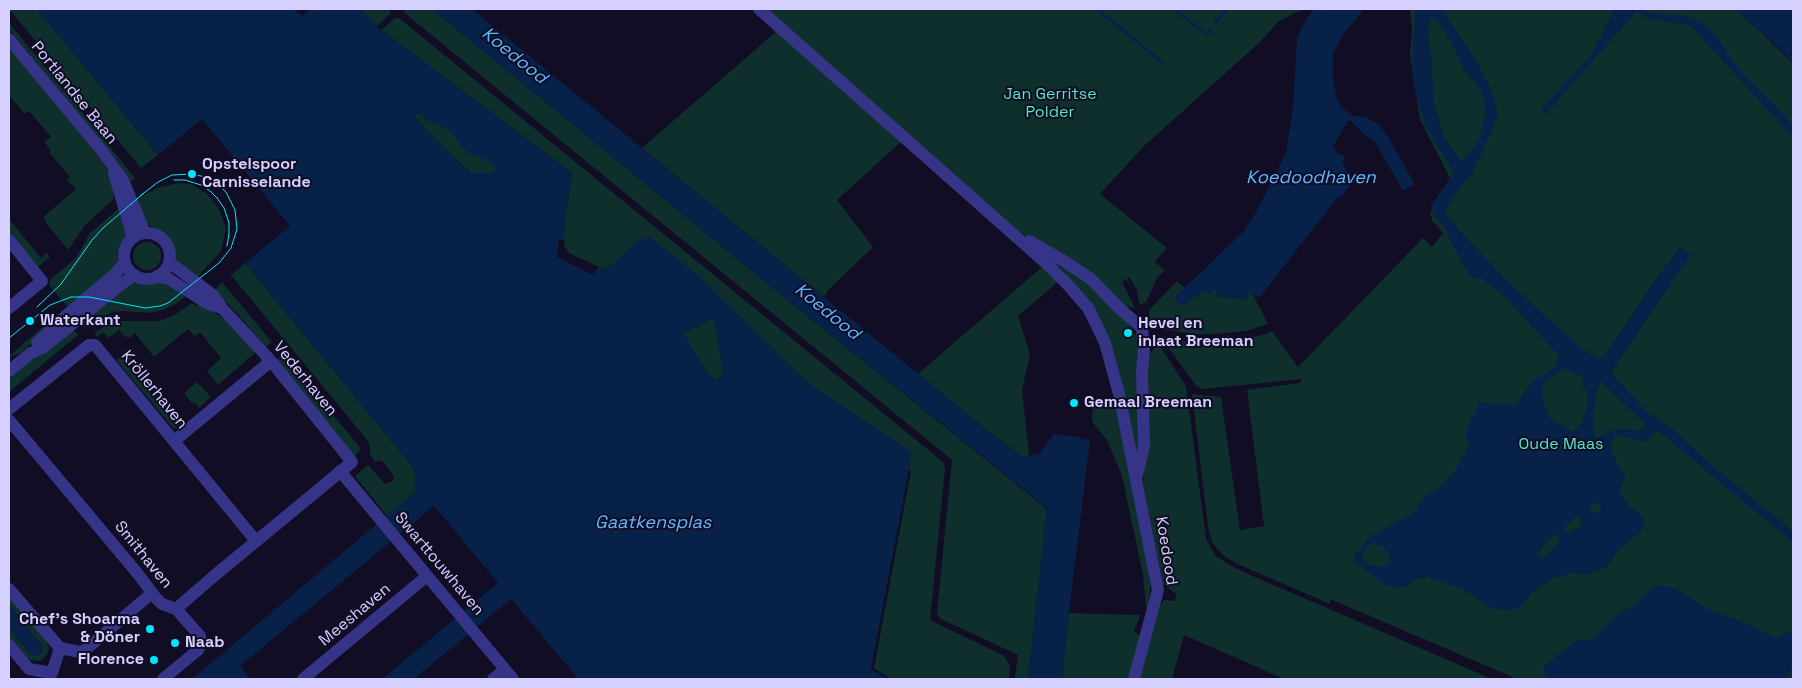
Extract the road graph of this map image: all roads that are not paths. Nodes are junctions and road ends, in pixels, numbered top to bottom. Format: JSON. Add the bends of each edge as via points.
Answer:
{"nodes":[{"id":1,"x":759,"y":9,"type":"edge"},
{"id":2,"x":9,"y":38,"type":"edge"},
{"id":3,"x":113,"y":168,"type":"junction"},
{"id":4,"x":145,"y":233,"type":"junction"},
{"id":5,"x":1015,"y":235,"type":"junction"},
{"id":6,"x":133,"y":238,"type":"junction"},
{"id":7,"x":9,"y":240,"type":"edge"},
{"id":8,"x":125,"y":262,"type":"junction"},
{"id":9,"x":169,"y":262,"type":"junction"},
{"id":10,"x":135,"y":275,"type":"junction"},
{"id":11,"x":157,"y":276,"type":"junction"},
{"id":12,"x":9,"y":308,"type":"edge"},
{"id":13,"x":222,"y":308,"type":"junction"},
{"id":14,"x":31,"y":353,"type":"junction"},
{"id":15,"x":270,"y":362,"type":"junction"},
{"id":16,"x":9,"y":371,"type":"edge"},
{"id":17,"x":9,"y":409,"type":"edge"},
{"id":18,"x":9,"y":420,"type":"edge"},
{"id":19,"x":174,"y":440,"type":"junction"},
{"id":20,"x":340,"y":471,"type":"junction"},
{"id":21,"x":1137,"y":478,"type":"junction"},
{"id":22,"x":256,"y":541,"type":"junction"},
{"id":23,"x":428,"y":576,"type":"junction"},
{"id":24,"x":9,"y":589,"type":"edge"},
{"id":25,"x":152,"y":593,"type":"junction"},
{"id":26,"x":176,"y":609,"type":"junction"},
{"id":27,"x":9,"y":645,"type":"edge"},
{"id":28,"x":60,"y":648,"type":"junction"},
{"id":29,"x":509,"y":674,"type":"edge"},
{"id":30,"x":163,"y":679,"type":"edge"},
{"id":31,"x":303,"y":679,"type":"edge"},
{"id":32,"x":493,"y":679,"type":"edge"},
{"id":33,"x":1134,"y":679,"type":"edge"}],
"edges":[{"from":1,"to":5,"type":"street","name":"Koedood"},
{"from":2,"to":3,"type":"street","name":"Portlandse Baan"},
{"from":3,"to":4,"type":"street","name":"Portlandse Baan","via":[[123,180]]},
{"from":3,"to":6,"type":"street","name":"Portlandse Baan"},
{"from":4,"to":6,"type":"street"},
{"from":4,"to":9,"type":"street","via":[[165,241]]},
{"from":5,"to":21,"type":"street","name":"Koedood","via":[[1069,286],[1098,326],[1119,394]]},
{"from":5,"to":21,"type":"street","via":[[1050,252],[1091,280],[1142,328],[1144,446]]},
{"from":6,"to":8,"type":"street","via":[[125,249]]},
{"from":7,"to":12,"type":"street","via":[[42,281]]},
{"from":8,"to":10,"type":"street"},
{"from":8,"to":14,"type":"street","via":[[38,341]]},
{"from":9,"to":11,"type":"street"},
{"from":9,"to":13,"type":"street","name":"Vederhaven","via":[[213,295]]},
{"from":10,"to":11,"type":"street"},
{"from":10,"to":14,"type":"street","via":[[44,347]]},
{"from":11,"to":13,"type":"street","name":"Vederhaven","via":[[170,279],[208,304]]},
{"from":13,"to":15,"type":"street","name":"Vederhaven"},
{"from":14,"to":16,"type":"street"},
{"from":15,"to":19,"type":"street"},
{"from":15,"to":20,"type":"street","name":"Vederhaven","via":[[352,462]]},
{"from":17,"to":19,"type":"street","name":"Kröllerhaven","via":[[92,344]]},
{"from":18,"to":25,"type":"street","name":"Smithaven"},
{"from":19,"to":22,"type":"street","name":"Kröllerhaven"},
{"from":20,"to":22,"type":"street","name":"Smithaven"},
{"from":20,"to":23,"type":"street","name":"Swarttouwhaven"},
{"from":21,"to":33,"type":"street","name":"Koedood","via":[[1158,590]]},
{"from":22,"to":26,"type":"street","name":"Smithaven"},
{"from":23,"to":29,"type":"street","name":"Swarttouwhaven"},
{"from":23,"to":31,"type":"street","name":"Meeshaven"},
{"from":24,"to":28,"type":"street"},
{"from":25,"to":26,"type":"street","name":"Smithaven","via":[[162,604]]},
{"from":25,"to":28,"type":"street","via":[[85,650]]},
{"from":26,"to":30,"type":"street","via":[[200,636],[201,644]]},
{"from":27,"to":28,"type":"street","via":[[29,669],[52,673]]},
{"from":29,"to":32,"type":"street"}]}
